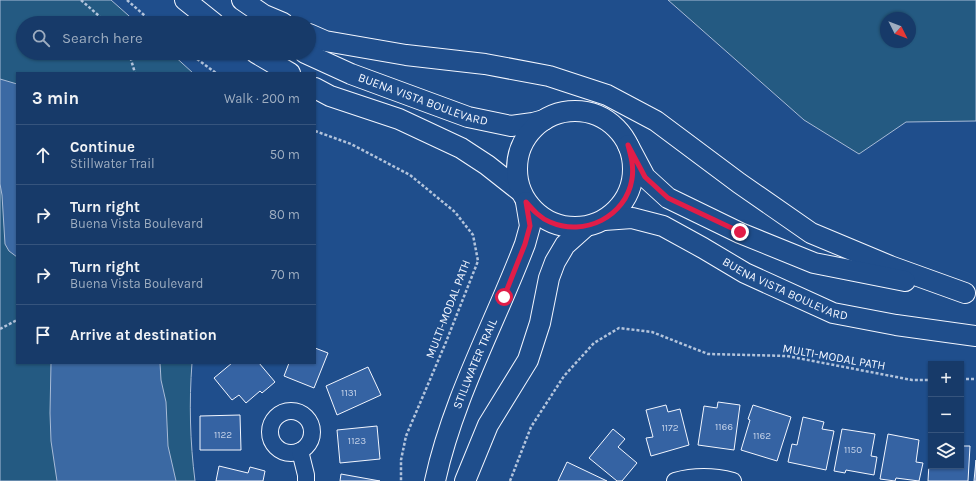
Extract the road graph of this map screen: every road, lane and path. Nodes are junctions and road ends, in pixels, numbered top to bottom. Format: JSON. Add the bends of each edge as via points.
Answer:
{"nodes":[{"id":1,"x":82,"y":0,"type":"edge"},
{"id":2,"x":127,"y":0,"type":"edge"},
{"id":3,"x":185,"y":0,"type":"edge"},
{"id":4,"x":228,"y":0,"type":"edge"},
{"id":5,"x":242,"y":0,"type":"edge"},
{"id":6,"x":99,"y":16,"type":"edge"},
{"id":7,"x":145,"y":16,"type":"edge"},
{"id":8,"x":205,"y":16,"type":"edge"},
{"id":9,"x":247,"y":16,"type":"edge"},
{"id":10,"x":266,"y":16,"type":"edge"},
{"id":11,"x":316,"y":37,"type":"edge"},
{"id":12,"x":316,"y":58,"type":"edge"},
{"id":13,"x":131,"y":60,"type":"edge"},
{"id":14,"x":198,"y":60,"type":"edge"},
{"id":15,"x":268,"y":60,"type":"edge"},
{"id":16,"x":134,"y":72,"type":"edge"},
{"id":17,"x":215,"y":72,"type":"edge"},
{"id":18,"x":288,"y":72,"type":"edge"},
{"id":19,"x":316,"y":89,"type":"edge"},
{"id":20,"x":546,"y":119,"type":"junction"},
{"id":21,"x":316,"y":131,"type":"edge"},
{"id":22,"x":628,"y":145,"type":"junction"},
{"id":23,"x":523,"y":197,"type":"junction"},
{"id":24,"x":604,"y":220,"type":"junction"},
{"id":25,"x":584,"y":228,"type":"junction"},
{"id":26,"x":971,"y":293,"type":"edge"},
{"id":27,"x":16,"y":321,"type":"edge"},
{"id":28,"x":0,"y":329,"type":"edge"},
{"id":29,"x":976,"y":336,"type":"edge"},
{"id":30,"x":964,"y":379,"type":"edge"},
{"id":31,"x":976,"y":379,"type":"edge"},
{"id":32,"x":928,"y":380,"type":"edge"},
{"id":33,"x":300,"y":451,"type":"dead end"},
{"id":34,"x":306,"y":481,"type":"edge"},
{"id":35,"x":401,"y":481,"type":"edge"},
{"id":36,"x":434,"y":481,"type":"edge"},
{"id":37,"x":465,"y":481,"type":"edge"},
{"id":38,"x":510,"y":481,"type":"edge"},
{"id":39,"x":675,"y":481,"type":"edge"},
{"id":40,"x":733,"y":481,"type":"edge"}],
"edges":[{"from":1,"to":6,"type":"path"},
{"from":2,"to":7,"type":"path"},
{"from":3,"to":8,"type":"main road"},
{"from":4,"to":9,"type":"main road"},
{"from":5,"to":10,"type":"main road"},
{"from":11,"to":26,"type":"main road","via":[[325,41],[406,55],[485,64],[549,76],[607,95],[656,121],[811,233],[890,266]]},
{"from":12,"to":20,"type":"main road","name":"BUENA VISTA BOULEVARD","via":[[351,74],[468,117],[510,126]]},
{"from":13,"to":16,"type":"path"},
{"from":14,"to":17,"type":"path"},
{"from":15,"to":18,"type":"main road"},
{"from":19,"to":23,"type":"main road","name":"BUENA VISTA BOULEVARD","via":[[330,96],[399,120],[461,148]]},
{"from":20,"to":22,"type":"main road","name":"BUENA VISTA BOULEVARD","via":[[570,111],[588,112],[604,119],[618,130]]},
{"from":20,"to":23,"type":"main road","name":"BUENA VISTA BOULEVARD","via":[[525,139],[518,155],[516,173]]},
{"from":21,"to":35,"type":"path","name":"MULTI-MODAL PATH","via":[[350,144],[410,175],[455,212],[473,235],[478,260],[406,436]]},
{"from":22,"to":24,"type":"main road","name":"BUENA VISTA BOULEVARD","via":[[633,162],[632,179],[627,195],[617,209]]},
{"from":22,"to":26,"type":"main road","name":"BUENA VISTA BOULEVARD","via":[[645,177],[668,198],[740,232],[814,263]]},
{"from":23,"to":25,"type":"main road","name":"BUENA VISTA BOULEVARD","via":[[535,212],[549,222],[565,227]]},
{"from":23,"to":36,"type":"main road","name":"STILLWATER TRAIL","via":[[530,226],[525,244],[457,407]]},
{"from":24,"to":25,"type":"main road","name":"BUENA VISTA BOULEVARD"},
{"from":24,"to":29,"type":"main road","name":"BUENA VISTA BOULEVARD","via":[[632,218],[663,226],[745,273],[832,313]]},
{"from":25,"to":37,"type":"main road","via":[[565,246],[555,262],[528,360],[488,425]]},
{"from":27,"to":28,"type":"path"},
{"from":30,"to":31,"type":"path"},
{"from":32,"to":38,"type":"path","name":"MULTI-MODAL PATH","via":[[912,380],[787,356],[708,354],[652,332],[619,328],[594,343],[564,376],[531,427]]},
{"from":33,"to":34,"type":"street"},
{"from":39,"to":40,"type":"street","via":[[708,477]]}]}
